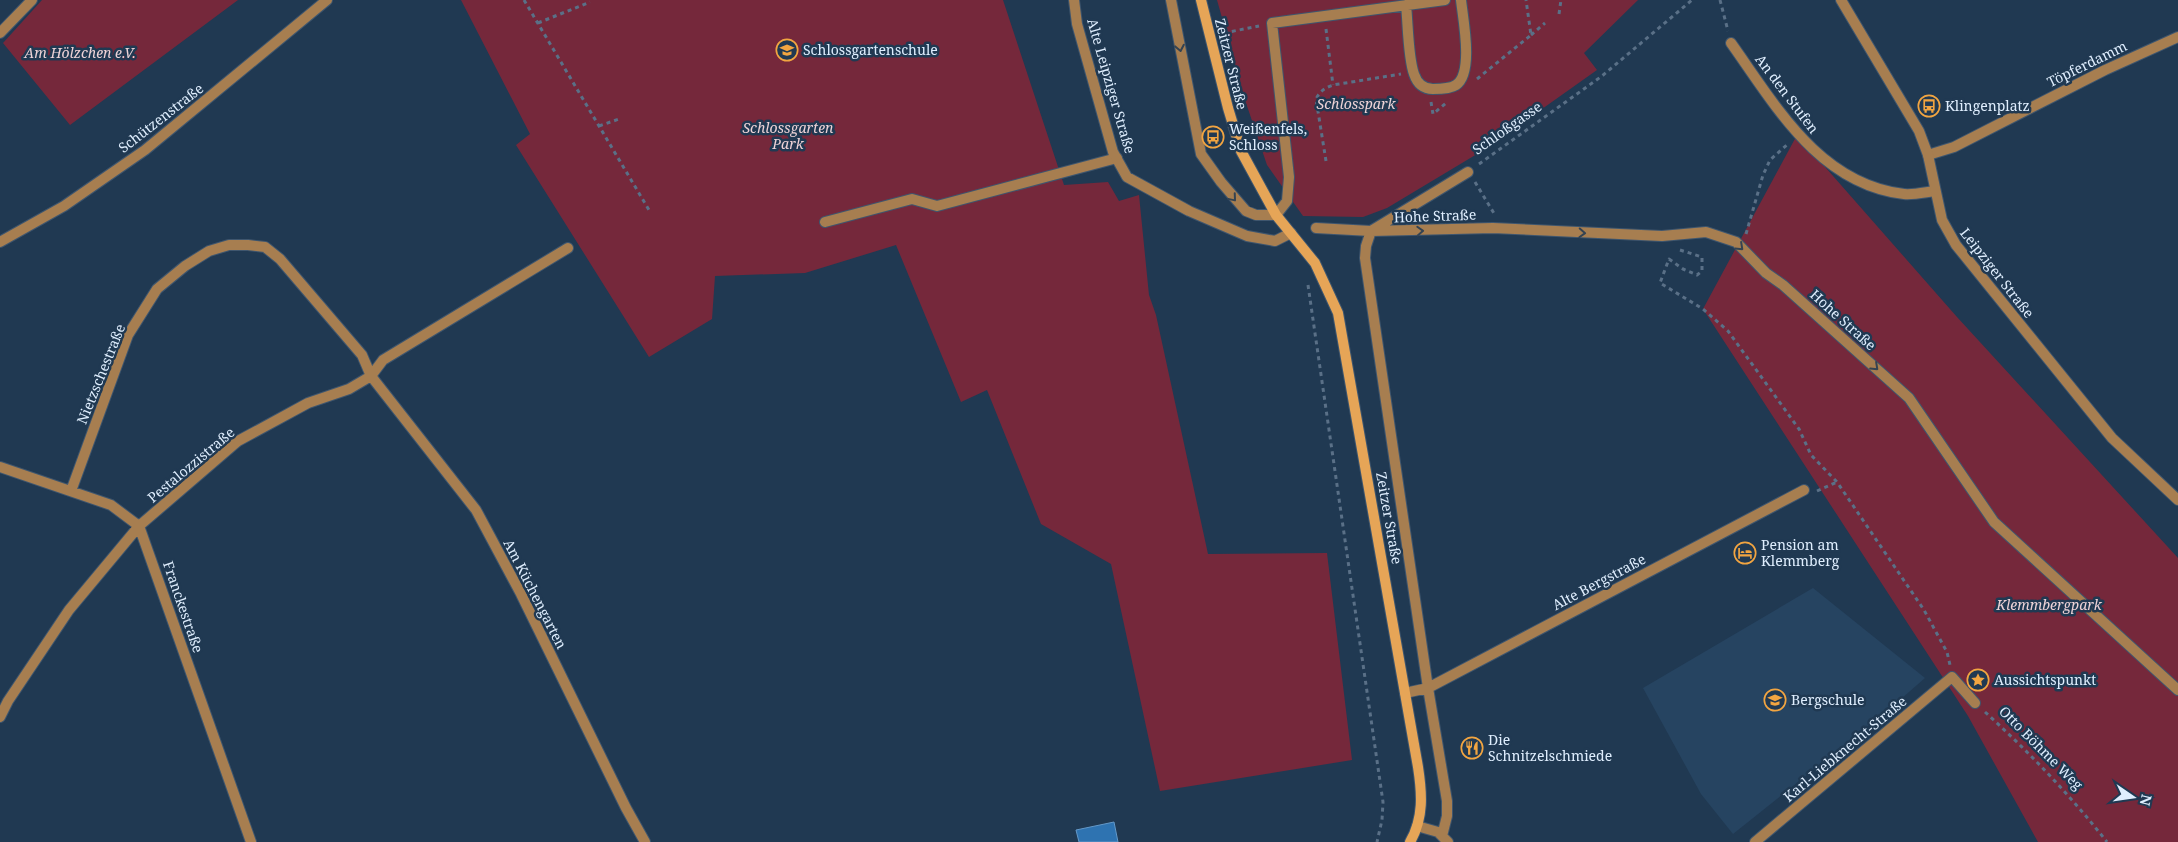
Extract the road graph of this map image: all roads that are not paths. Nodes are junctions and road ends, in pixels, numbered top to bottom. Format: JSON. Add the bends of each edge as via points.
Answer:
{"nodes":[{"id":1,"x":32,"y":0,"type":"edge"},
{"id":2,"x":327,"y":0,"type":"edge"},
{"id":3,"x":1074,"y":0,"type":"edge"},
{"id":4,"x":1171,"y":0,"type":"edge"},
{"id":5,"x":1201,"y":0,"type":"edge"},
{"id":6,"x":1445,"y":0,"type":"edge"},
{"id":7,"x":1460,"y":0,"type":"edge"},
{"id":8,"x":1841,"y":0,"type":"edge"},
{"id":9,"x":1406,"y":5,"type":"junction"},
{"id":10,"x":0,"y":33,"type":"edge"},
{"id":11,"x":2178,"y":37,"type":"edge"},
{"id":12,"x":1731,"y":42,"type":"road end"},
{"id":13,"x":1928,"y":155,"type":"junction"},
{"id":14,"x":1117,"y":158,"type":"junction"},
{"id":15,"x":1468,"y":172,"type":"road end"},
{"id":16,"x":1935,"y":191,"type":"junction"},
{"id":17,"x":1276,"y":215,"type":"junction"},
{"id":18,"x":825,"y":222,"type":"dead end"},
{"id":19,"x":1316,"y":228,"type":"dead end"},
{"id":20,"x":1371,"y":231,"type":"junction"},
{"id":21,"x":1291,"y":233,"type":"junction"},
{"id":22,"x":0,"y":242,"type":"edge"},
{"id":23,"x":568,"y":248,"type":"dead end"},
{"id":24,"x":371,"y":376,"type":"junction"},
{"id":25,"x":0,"y":467,"type":"edge"},
{"id":26,"x":71,"y":491,"type":"junction"},
{"id":27,"x":1809,"y":492,"type":"road end"},
{"id":28,"x":2178,"y":500,"type":"edge"},
{"id":29,"x":139,"y":526,"type":"junction"},
{"id":30,"x":1428,"y":688,"type":"junction"},
{"id":31,"x":2178,"y":690,"type":"edge"},
{"id":32,"x":1405,"y":693,"type":"junction"},
{"id":33,"x":4,"y":699,"type":"edge"},
{"id":34,"x":1975,"y":703,"type":"road end"},
{"id":35,"x":0,"y":717,"type":"edge"},
{"id":36,"x":1417,"y":826,"type":"junction"},
{"id":37,"x":1445,"y":839,"type":"edge"},
{"id":38,"x":251,"y":842,"type":"edge"},
{"id":39,"x":645,"y":842,"type":"edge"},
{"id":40,"x":1410,"y":842,"type":"edge"},
{"id":41,"x":1755,"y":842,"type":"edge"}],
"edges":[{"from":1,"to":10,"type":"street"},
{"from":2,"to":22,"type":"street","name":"Schützenstraße","via":[[145,150],[64,206]]},
{"from":3,"to":14,"type":"street","name":"Alte Leipziger Straße","via":[[1077,24]]},
{"from":4,"to":17,"type":"street","one_way":true,"via":[[1202,154],[1246,211]]},
{"from":5,"to":17,"type":"main road","name":"Zeitzer Straße","via":[[1241,151]]},
{"from":6,"to":9,"type":"street"},
{"from":7,"to":9,"type":"street","via":[[1466,54],[1464,74],[1456,85],[1442,90],[1419,84],[1413,73]]},
{"from":8,"to":13,"type":"street","name":"Leipziger Straße","via":[[1909,112]]},
{"from":9,"to":17,"type":"street","via":[[1272,23],[1289,177],[1287,201]]},
{"from":11,"to":13,"type":"street","name":"Töpferdamm","via":[[2105,70],[1954,147]]},
{"from":12,"to":16,"type":"street","name":"An den Stufen","via":[[1797,135],[1830,165],[1858,181],[1904,194]]},
{"from":13,"to":16,"type":"street","name":"Leipziger Straße"},
{"from":14,"to":18,"type":"street","via":[[937,206],[912,199]]},
{"from":14,"to":21,"type":"street","name":"Alte Leipziger Straße","via":[[1127,177],[1189,211],[1247,236],[1275,241]]},
{"from":15,"to":20,"type":"street","name":"Schloßgasse"},
{"from":16,"to":28,"type":"street","name":"Leipziger Straße","via":[[1942,220],[1956,245],[2112,438]]},
{"from":17,"to":21,"type":"main road","name":"Zeitzer Straße"},
{"from":19,"to":20,"type":"street"},
{"from":20,"to":30,"type":"street","name":"Zeitzer Straße","via":[[1366,258]]},
{"from":20,"to":31,"type":"street","name":"Hohe Straße","one_way":true,"via":[[1494,228],[1662,236],[1706,232],[1736,242],[1766,273],[1909,398],[1994,522]]},
{"from":21,"to":32,"type":"main road","name":"Zeitzer Straße","via":[[1315,263],[1338,313]]},
{"from":23,"to":24,"type":"street","name":"Pestalozzistraße","via":[[383,360]]},
{"from":24,"to":26,"type":"street","name":"Nietzschestraße","via":[[362,355],[285,264],[265,247],[229,245],[210,251],[157,289],[128,335]]},
{"from":24,"to":29,"type":"street","name":"Pestalozzistraße","via":[[349,389],[308,403],[238,441]]},
{"from":24,"to":39,"type":"street","name":"Am Küchengarten","via":[[476,510]]},
{"from":25,"to":26,"type":"street"},
{"from":26,"to":29,"type":"street","via":[[111,505]]},
{"from":27,"to":30,"type":"street","name":"Alte Bergstraße"},
{"from":29,"to":33,"type":"street","name":"Pestalozzistraße","via":[[69,610]]},
{"from":29,"to":38,"type":"street","name":"Franckestraße"},
{"from":30,"to":32,"type":"street","name":"Alte Bergstraße"},
{"from":30,"to":37,"type":"street","name":"Zeitzer Straße","via":[[1447,801]]},
{"from":32,"to":36,"type":"main road","name":"Zeitzer Straße","via":[[1422,795]]},
{"from":33,"to":35,"type":"street","name":"Pestalozzistraße"},
{"from":34,"to":41,"type":"street","name":"Karl-Liebknecht-Straße","via":[[1952,677]]},
{"from":36,"to":37,"type":"street","via":[[1438,832]]},
{"from":36,"to":40,"type":"main road","name":"Zeitzer Straße"}]}
